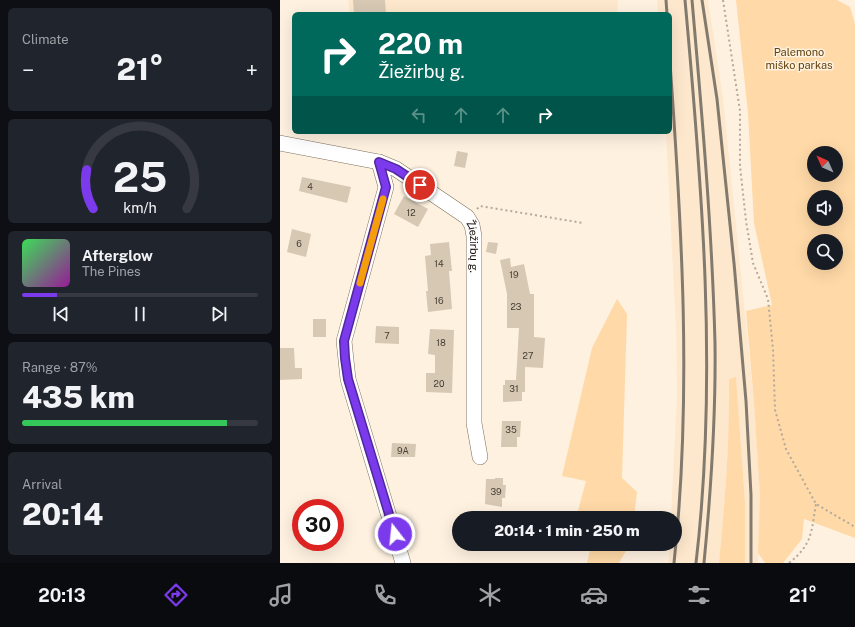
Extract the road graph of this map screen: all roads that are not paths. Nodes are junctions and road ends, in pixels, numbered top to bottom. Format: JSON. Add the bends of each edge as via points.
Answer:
{"nodes":[{"id":1,"x":280,"y":143,"type":"edge"},
{"id":2,"x":379,"y":162,"type":"junction"},
{"id":3,"x":480,"y":457,"type":"dead end"},
{"id":4,"x":403,"y":563,"type":"edge"}],
"edges":[{"from":1,"to":2,"type":"street","name":"Žiežirbų g."},
{"from":2,"to":3,"type":"street","name":"Žiežirbų g.","via":[[396,169],[467,217],[472,225],[474,423]]},
{"from":2,"to":4,"type":"street","via":[[386,187],[344,341],[345,358],[348,379]]}]}
